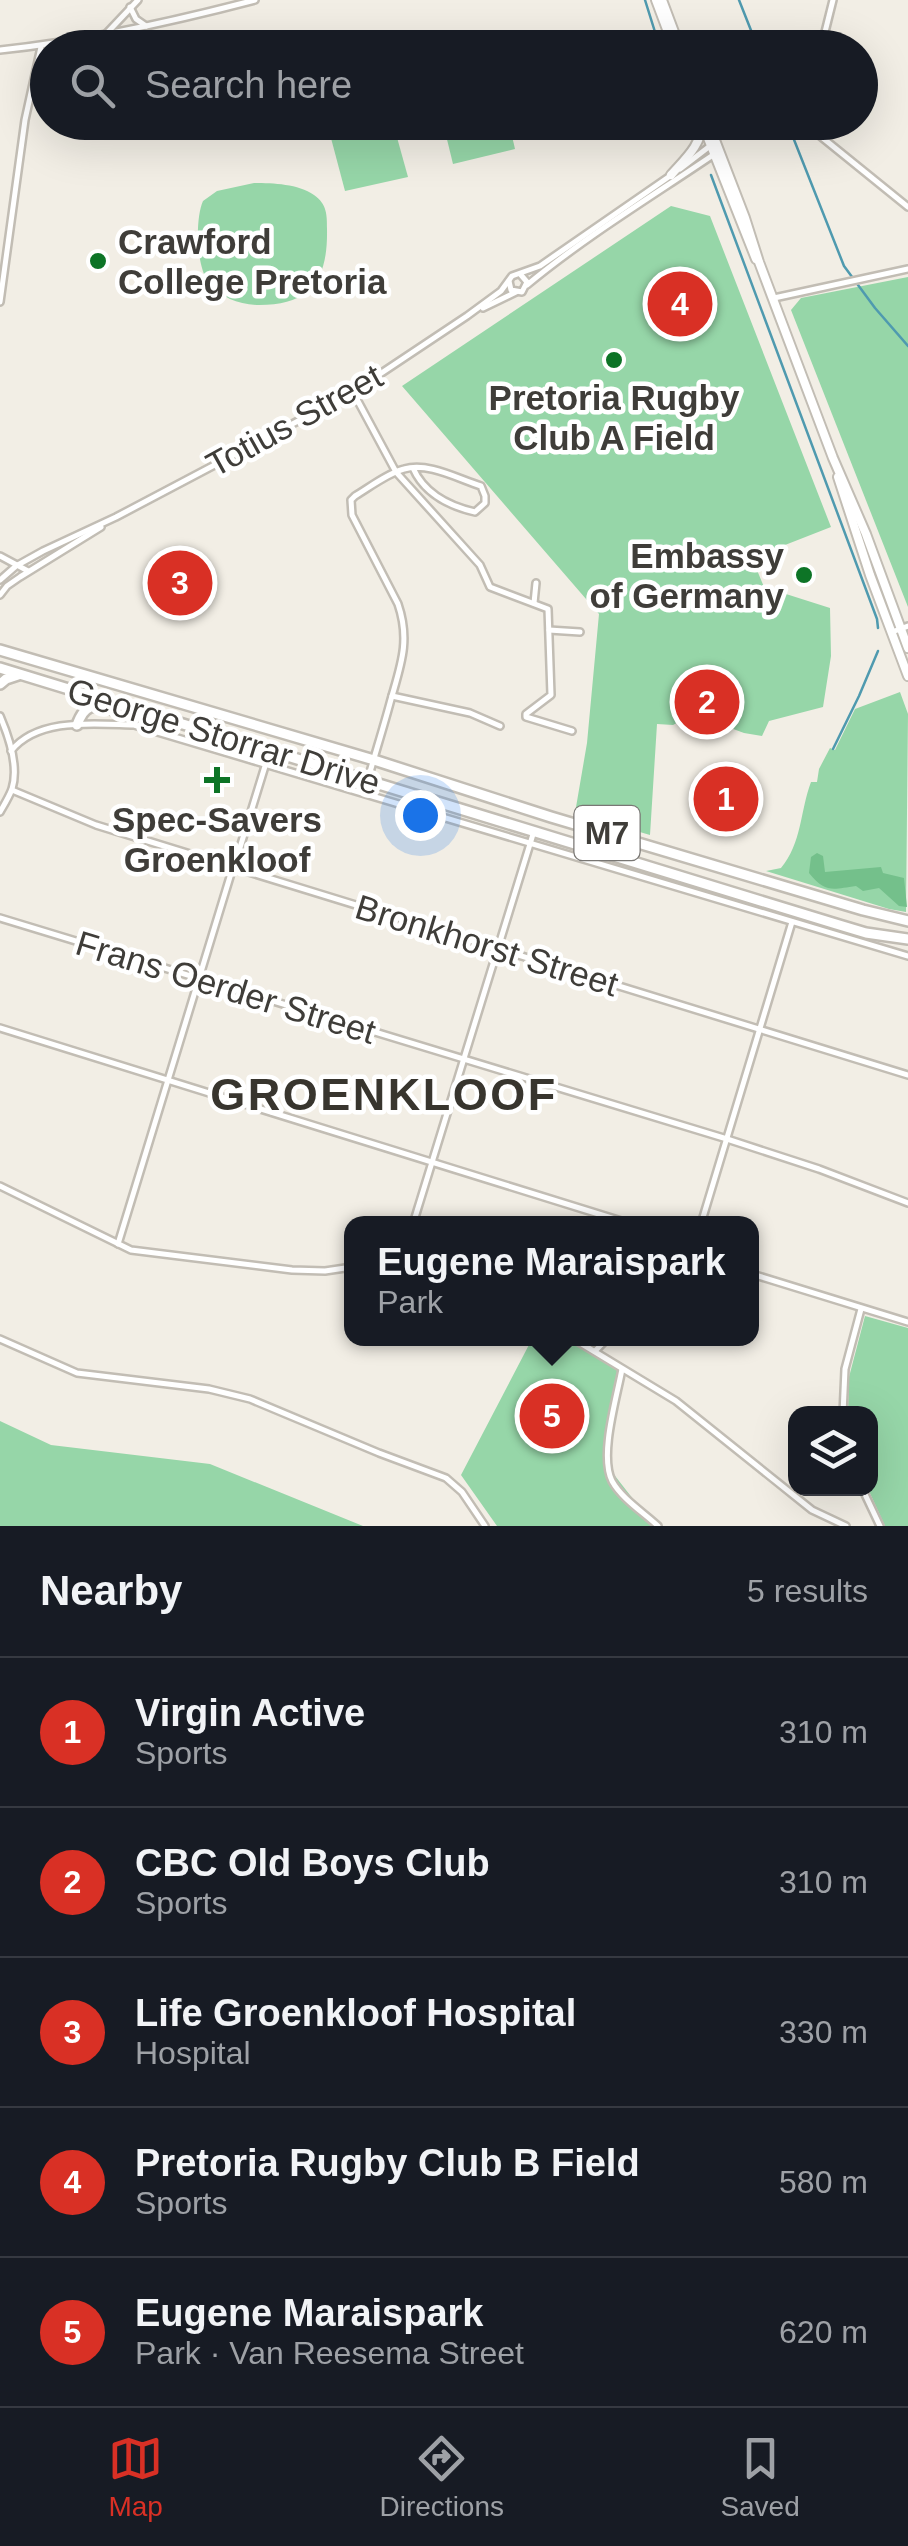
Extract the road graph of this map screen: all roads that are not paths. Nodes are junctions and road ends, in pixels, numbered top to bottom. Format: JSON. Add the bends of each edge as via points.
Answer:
{"nodes":[{"id":1,"x":138,"y":0,"type":"edge"},
{"id":2,"x":255,"y":0,"type":"edge"},
{"id":3,"x":659,"y":0,"type":"edge"},
{"id":4,"x":834,"y":0,"type":"edge"},
{"id":5,"x":130,"y":7,"type":"junction"},
{"id":6,"x":146,"y":26,"type":"junction"},
{"id":7,"x":109,"y":30,"type":"edge"},
{"id":8,"x":129,"y":30,"type":"edge"},
{"id":9,"x":670,"y":30,"type":"edge"},
{"id":10,"x":826,"y":30,"type":"edge"},
{"id":11,"x":30,"y":48,"type":"edge"},
{"id":12,"x":0,"y":50,"type":"edge"},
{"id":13,"x":30,"y":94,"type":"edge"},
{"id":14,"x":699,"y":140,"type":"edge"},
{"id":15,"x":711,"y":140,"type":"edge"},
{"id":16,"x":824,"y":140,"type":"edge"},
{"id":17,"x":715,"y":149,"type":"junction"},
{"id":18,"x":672,"y":175,"type":"junction"},
{"id":19,"x":908,"y":207,"type":"edge"},
{"id":20,"x":908,"y":269,"type":"edge"},
{"id":21,"x":520,"y":274,"type":"junction"},
{"id":22,"x":509,"y":282,"type":"junction"},
{"id":23,"x":527,"y":285,"type":"junction"},
{"id":24,"x":516,"y":292,"type":"junction"},
{"id":25,"x":773,"y":298,"type":"junction"},
{"id":26,"x":0,"y":302,"type":"edge"},
{"id":27,"x":467,"y":316,"type":"junction"},
{"id":28,"x":353,"y":392,"type":"junction"},
{"id":29,"x":412,"y":468,"type":"junction"},
{"id":30,"x":396,"y":472,"type":"junction"},
{"id":31,"x":116,"y":517,"type":"junction"},
{"id":32,"x":0,"y":556,"type":"edge"},
{"id":33,"x":16,"y":566,"type":"junction"},
{"id":34,"x":28,"y":571,"type":"junction"},
{"id":35,"x":0,"y":580,"type":"edge"},
{"id":36,"x":14,"y":580,"type":"junction"},
{"id":37,"x":536,"y":583,"type":"dead end"},
{"id":38,"x":0,"y":595,"type":"edge"},
{"id":39,"x":534,"y":603,"type":"junction"},
{"id":40,"x":900,"y":629,"type":"edge"},
{"id":41,"x":549,"y":630,"type":"junction"},
{"id":42,"x":580,"y":632,"type":"dead end"},
{"id":43,"x":908,"y":648,"type":"edge"},
{"id":44,"x":0,"y":650,"type":"edge"},
{"id":45,"x":0,"y":668,"type":"edge"},
{"id":46,"x":20,"y":674,"type":"junction"},
{"id":47,"x":908,"y":676,"type":"edge"},
{"id":48,"x":0,"y":684,"type":"edge"},
{"id":49,"x":392,"y":696,"type":"junction"},
{"id":50,"x":146,"y":714,"type":"junction"},
{"id":51,"x":0,"y":716,"type":"edge"},
{"id":52,"x":77,"y":725,"type":"junction"},
{"id":53,"x":500,"y":726,"type":"dead end"},
{"id":54,"x":0,"y":731,"type":"edge"},
{"id":55,"x":572,"y":731,"type":"dead end"},
{"id":56,"x":10,"y":748,"type":"junction"},
{"id":57,"x":374,"y":760,"type":"junction"},
{"id":58,"x":266,"y":763,"type":"junction"},
{"id":59,"x":368,"y":779,"type":"junction"},
{"id":60,"x":12,"y":790,"type":"junction"},
{"id":61,"x":468,"y":790,"type":"junction"},
{"id":62,"x":0,"y":812,"type":"edge"},
{"id":63,"x":551,"y":817,"type":"junction"},
{"id":64,"x":532,"y":836,"type":"junction"},
{"id":65,"x":648,"y":845,"type":"junction"},
{"id":66,"x":238,"y":854,"type":"dead end"},
{"id":67,"x":630,"y":861,"type":"junction"},
{"id":68,"x":233,"y":867,"type":"junction"},
{"id":69,"x":656,"y":869,"type":"junction"},
{"id":70,"x":0,"y":918,"type":"edge"},
{"id":71,"x":908,"y":921,"type":"edge"},
{"id":72,"x":792,"y":922,"type":"junction"},
{"id":73,"x":908,"y":939,"type":"edge"},
{"id":74,"x":498,"y":948,"type":"junction"},
{"id":75,"x":908,"y":956,"type":"edge"},
{"id":76,"x":198,"y":980,"type":"junction"},
{"id":77,"x":0,"y":1028,"type":"edge"},
{"id":78,"x":760,"y":1029,"type":"junction"},
{"id":79,"x":464,"y":1060,"type":"junction"},
{"id":80,"x":908,"y":1075,"type":"edge"},
{"id":81,"x":169,"y":1079,"type":"junction"},
{"id":82,"x":727,"y":1139,"type":"junction"},
{"id":83,"x":432,"y":1162,"type":"junction"},
{"id":84,"x":2,"y":1187,"type":"edge"},
{"id":85,"x":0,"y":1197,"type":"edge"},
{"id":86,"x":908,"y":1203,"type":"edge"},
{"id":87,"x":415,"y":1216,"type":"edge"},
{"id":88,"x":605,"y":1216,"type":"edge"},
{"id":89,"x":703,"y":1216,"type":"edge"},
{"id":90,"x":118,"y":1244,"type":"junction"},
{"id":91,"x":344,"y":1268,"type":"edge"},
{"id":92,"x":759,"y":1276,"type":"edge"},
{"id":93,"x":861,"y":1309,"type":"junction"},
{"id":94,"x":908,"y":1322,"type":"edge"},
{"id":95,"x":0,"y":1339,"type":"edge"},
{"id":96,"x":586,"y":1346,"type":"edge"},
{"id":97,"x":600,"y":1346,"type":"edge"},
{"id":98,"x":595,"y":1351,"type":"junction"},
{"id":99,"x":622,"y":1369,"type":"junction"},
{"id":100,"x":843,"y":1406,"type":"edge"},
{"id":101,"x":866,"y":1496,"type":"edge"},
{"id":102,"x":485,"y":1526,"type":"edge"},
{"id":103,"x":658,"y":1526,"type":"edge"},
{"id":104,"x":846,"y":1526,"type":"edge"},
{"id":105,"x":880,"y":1526,"type":"edge"}],
"edges":[{"from":1,"to":5,"type":"street"},
{"from":2,"to":6,"type":"street"},
{"from":3,"to":9,"type":"main road"},
{"from":4,"to":10,"type":"street"},
{"from":5,"to":6,"type":"street"},
{"from":5,"to":7,"type":"street"},
{"from":6,"to":8,"type":"street"},
{"from":11,"to":12,"type":"street"},
{"from":13,"to":26,"type":"street"},
{"from":14,"to":18,"type":"main road"},
{"from":15,"to":17,"type":"main road"},
{"from":16,"to":19,"type":"street"},
{"from":17,"to":18,"type":"street","name":"Totius Street"},
{"from":17,"to":23,"type":"street"},
{"from":17,"to":25,"type":"main road"},
{"from":18,"to":21,"type":"street","name":"Totius Street"},
{"from":20,"to":25,"type":"street"},
{"from":21,"to":22,"type":"street","name":"Totius Street"},
{"from":21,"to":23,"type":"street"},
{"from":22,"to":24,"type":"street"},
{"from":22,"to":27,"type":"street","name":"Totius Street"},
{"from":23,"to":24,"type":"street"},
{"from":24,"to":27,"type":"street","name":"Totius Street"},
{"from":25,"to":40,"type":"main road","via":[[870,575]]},
{"from":27,"to":28,"type":"street","name":"Totius Street"},
{"from":28,"to":30,"type":"street"},
{"from":28,"to":31,"type":"street","name":"Totius Street"},
{"from":29,"to":29,"type":"street","via":[[441,500],[475,512],[485,503],[481,486]]},
{"from":29,"to":30,"type":"street"},
{"from":30,"to":39,"type":"street","via":[[483,569],[490,587]]},
{"from":30,"to":49,"type":"street","via":[[351,500],[352,515],[401,614],[404,655]]},
{"from":31,"to":33,"type":"street","name":"Totius Street"},
{"from":31,"to":34,"type":"street","name":"Totius Street"},
{"from":32,"to":33,"type":"street"},
{"from":33,"to":34,"type":"street"},
{"from":33,"to":35,"type":"street","name":"Totius Street"},
{"from":33,"to":36,"type":"street"},
{"from":34,"to":36,"type":"street","name":"Totius Street"},
{"from":36,"to":38,"type":"street","name":"Totius Street"},
{"from":37,"to":39,"type":"street"},
{"from":39,"to":41,"type":"street","via":[[548,610]]},
{"from":40,"to":43,"type":"main road"},
{"from":40,"to":47,"type":"main road"},
{"from":41,"to":42,"type":"street"},
{"from":41,"to":55,"type":"street","via":[[551,695],[526,717]]},
{"from":44,"to":57,"type":"main road","name":"George Storrar Drive","number":"M7"},
{"from":45,"to":46,"type":"main road","name":"George Storrar Drive","number":"M7"},
{"from":46,"to":48,"type":"main road"},
{"from":46,"to":50,"type":"main road","name":"George Storrar Drive","number":"M7"},
{"from":49,"to":53,"type":"street"},
{"from":49,"to":57,"type":"street"},
{"from":50,"to":52,"type":"main road","via":[[92,706]]},
{"from":50,"to":59,"type":"main road","name":"George Storrar Drive","number":"M7"},
{"from":51,"to":56,"type":"street"},
{"from":52,"to":56,"type":"street","name":"George Storrar Drive"},
{"from":52,"to":58,"type":"street","name":"George Storrar Drive","via":[[134,725]]},
{"from":54,"to":56,"type":"street"},
{"from":56,"to":60,"type":"street"},
{"from":57,"to":59,"type":"street"},
{"from":57,"to":61,"type":"main road","name":"George Storrar Drive","number":"M7"},
{"from":58,"to":64,"type":"street","name":"George Storrar Drive"},
{"from":58,"to":66,"type":"street"},
{"from":59,"to":64,"type":"main road","name":"George Storrar Drive","number":"M7"},
{"from":60,"to":62,"type":"street"},
{"from":60,"to":68,"type":"street","name":"Bronkhorst Street","via":[[96,825]]},
{"from":61,"to":63,"type":"main road","name":"George Storrar Drive","number":"M7"},
{"from":61,"to":64,"type":"main road","via":[[527,814]]},
{"from":63,"to":64,"type":"main road"},
{"from":63,"to":65,"type":"main road","name":"George Storrar Drive","number":"M7"},
{"from":64,"to":67,"type":"main road","name":"George Storrar Drive","number":"M7"},
{"from":64,"to":72,"type":"street","name":"George Storrar Drive"},
{"from":64,"to":74,"type":"street"},
{"from":65,"to":67,"type":"main road"},
{"from":65,"to":69,"type":"main road"},
{"from":65,"to":71,"type":"main road","name":"George Storrar Drive","number":"M7"},
{"from":67,"to":69,"type":"main road","name":"George Storrar Drive","number":"M7"},
{"from":68,"to":74,"type":"street","name":"Bronkhorst Street"},
{"from":68,"to":76,"type":"street"},
{"from":69,"to":73,"type":"main road","name":"George Storrar Drive","number":"M7"},
{"from":70,"to":76,"type":"street","name":"Frans Oerder Street"},
{"from":72,"to":75,"type":"street","name":"George Storrar Drive"},
{"from":72,"to":78,"type":"street"},
{"from":74,"to":78,"type":"street","name":"Bronkhorst Street"},
{"from":74,"to":79,"type":"street"},
{"from":76,"to":79,"type":"street","name":"Frans Oerder Street"},
{"from":76,"to":81,"type":"street"},
{"from":77,"to":81,"type":"street"},
{"from":78,"to":80,"type":"street","name":"Bronkhorst Street"},
{"from":78,"to":82,"type":"street"},
{"from":79,"to":82,"type":"street","name":"Frans Oerder Street"},
{"from":79,"to":83,"type":"street"},
{"from":81,"to":83,"type":"street"},
{"from":81,"to":90,"type":"street"},
{"from":82,"to":86,"type":"street","name":"Frans Oerder Street"},
{"from":82,"to":89,"type":"street"},
{"from":83,"to":87,"type":"street"},
{"from":83,"to":88,"type":"street"},
{"from":84,"to":85,"type":"street"},
{"from":84,"to":90,"type":"street"},
{"from":90,"to":91,"type":"street","via":[[292,1270]]},
{"from":92,"to":93,"type":"street"},
{"from":93,"to":94,"type":"street"},
{"from":93,"to":100,"type":"street"},
{"from":95,"to":102,"type":"street","via":[[77,1373],[250,1399],[453,1482]]},
{"from":96,"to":98,"type":"street"},
{"from":97,"to":98,"type":"street"},
{"from":98,"to":99,"type":"street"},
{"from":99,"to":103,"type":"street","via":[[609,1474]]},
{"from":99,"to":104,"type":"street","via":[[681,1404],[812,1510]]},
{"from":101,"to":105,"type":"street"}]}
